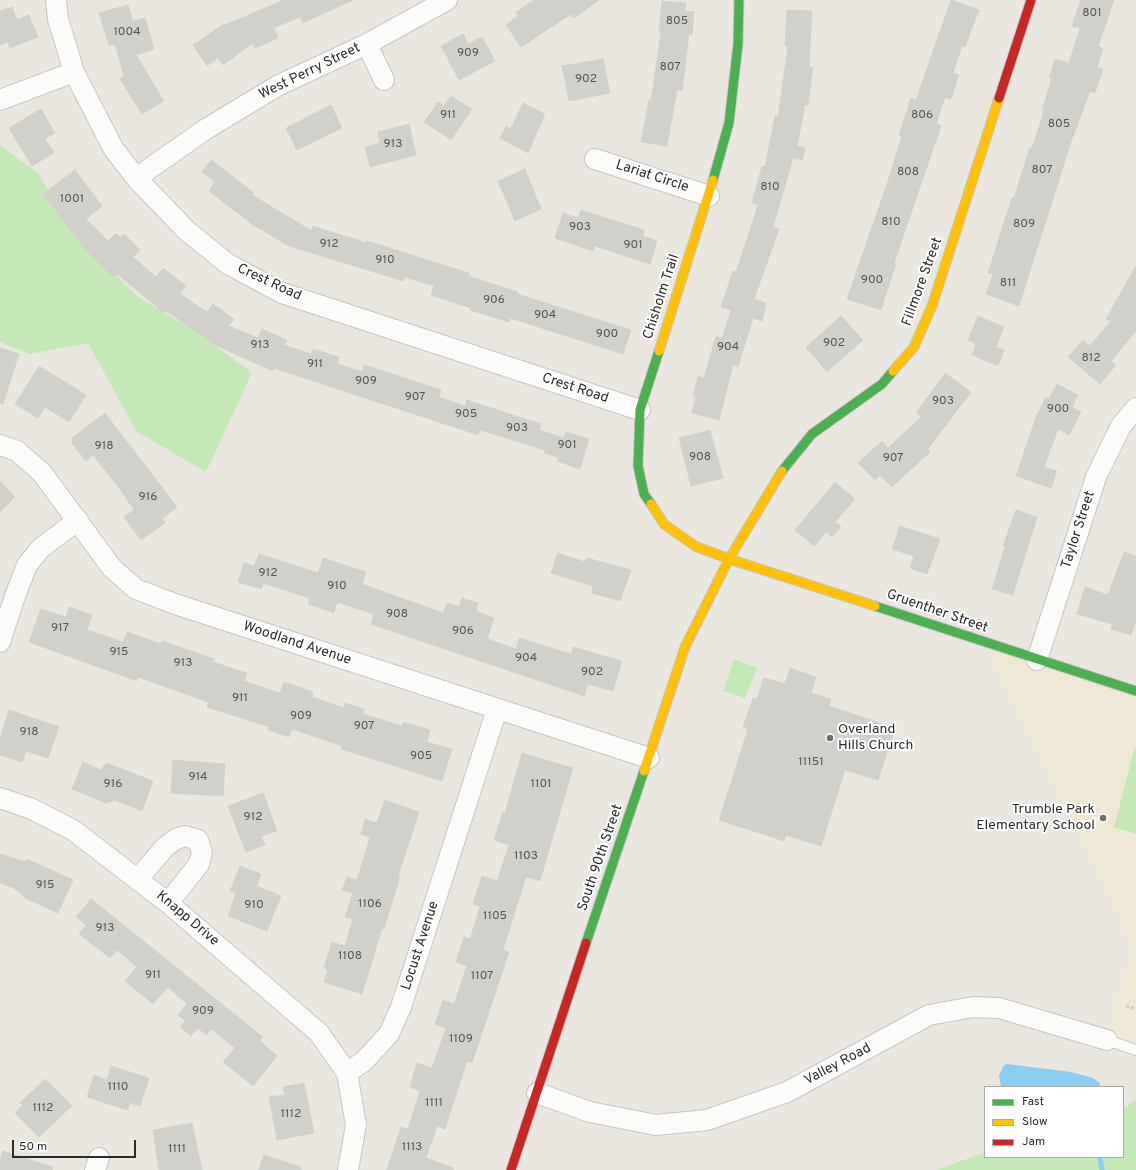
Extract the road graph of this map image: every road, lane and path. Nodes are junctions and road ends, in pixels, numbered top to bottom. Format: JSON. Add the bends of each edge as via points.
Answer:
{"nodes":[{"id":1,"x":56,"y":0,"type":"edge"},
{"id":2,"x":447,"y":0,"type":"edge"},
{"id":3,"x":738,"y":0,"type":"edge"},
{"id":4,"x":1031,"y":0,"type":"edge"},
{"id":5,"x":367,"y":44,"type":"junction"},
{"id":6,"x":74,"y":72,"type":"junction"},
{"id":7,"x":384,"y":80,"type":"dead end"},
{"id":8,"x":0,"y":100,"type":"edge"},
{"id":9,"x":595,"y":159,"type":"dead end"},
{"id":10,"x":136,"y":178,"type":"junction"},
{"id":11,"x":709,"y":196,"type":"junction"},
{"id":12,"x":1136,"y":408,"type":"edge"},
{"id":13,"x":640,"y":410,"type":"junction"},
{"id":14,"x":1129,"y":429,"type":"edge"},
{"id":15,"x":0,"y":445,"type":"edge"},
{"id":16,"x":78,"y":520,"type":"junction"},
{"id":17,"x":729,"y":559,"type":"junction"},
{"id":18,"x":0,"y":642,"type":"edge"},
{"id":19,"x":1036,"y":660,"type":"junction"},
{"id":20,"x":1136,"y":691,"type":"edge"},
{"id":21,"x":497,"y":709,"type":"junction"},
{"id":22,"x":649,"y":758,"type":"junction"},
{"id":23,"x":0,"y":798,"type":"edge"},
{"id":24,"x":138,"y":879,"type":"junction"},
{"id":25,"x":168,"y":903,"type":"junction"},
{"id":26,"x":1126,"y":1006,"type":"dead end"},
{"id":27,"x":1136,"y":1009,"type":"edge"},
{"id":28,"x":1107,"y":1040,"type":"joint"},
{"id":29,"x":1136,"y":1050,"type":"edge"},
{"id":30,"x":347,"y":1073,"type":"junction"},
{"id":31,"x":537,"y":1093,"type":"junction"},
{"id":32,"x":348,"y":1170,"type":"edge"},
{"id":33,"x":511,"y":1170,"type":"edge"}],
"edges":[{"from":1,"to":6,"type":"street","name":"Crest Road","via":[[58,19]]},
{"from":2,"to":5,"type":"street","name":"West Perry Street"},
{"from":3,"to":11,"type":"street","name":"Chisholm Trail","via":[[738,44],[729,123]]},
{"from":4,"to":17,"type":"street","name":"Fillmore Street","via":[[932,306],[914,347],[882,384],[812,434],[779,475]]},
{"from":5,"to":7,"type":"street"},
{"from":5,"to":10,"type":"street","name":"West Perry Street","via":[[279,85],[206,129]]},
{"from":6,"to":8,"type":"street"},
{"from":6,"to":10,"type":"street","name":"Crest Road","via":[[113,148]]},
{"from":9,"to":11,"type":"street","name":"Lariat Circle"},
{"from":10,"to":13,"type":"street","name":"Crest Road","via":[[187,231],[228,264],[282,292]]},
{"from":11,"to":13,"type":"street","name":"Chisholm Trail"},
{"from":12,"to":14,"type":"street","name":"Taylor Street"},
{"from":13,"to":17,"type":"street","name":"Chisholm Trail","via":[[638,466],[644,494],[664,524],[695,546]]},
{"from":14,"to":19,"type":"street","name":"Taylor Street","via":[[1096,477]]},
{"from":15,"to":16,"type":"street","name":"Woodland Avenue","via":[[17,451],[42,473]]},
{"from":16,"to":18,"type":"street","via":[[41,548],[27,565]]},
{"from":16,"to":21,"type":"street","name":"Woodland Avenue","via":[[112,568],[136,589]]},
{"from":17,"to":19,"type":"street","name":"Gruenther Street"},
{"from":17,"to":22,"type":"street","name":"South 90th Street","via":[[685,646]]},
{"from":19,"to":20,"type":"street","name":"Gruenther Street"},
{"from":21,"to":22,"type":"street","name":"Woodland Avenue"},
{"from":21,"to":30,"type":"street","name":"Locust Avenue","via":[[401,1006],[389,1034],[364,1061]]},
{"from":22,"to":31,"type":"street","name":"South 90th Street"},
{"from":23,"to":24,"type":"street","name":"Knapp Drive","via":[[32,808],[73,830]]},
{"from":24,"to":25,"type":"street","name":"Knapp Drive"},
{"from":24,"to":25,"type":"street","via":[[165,847],[176,839],[185,836],[198,840],[202,853],[199,864]]},
{"from":25,"to":30,"type":"street","name":"Knapp Drive","via":[[319,1033]]},
{"from":26,"to":27,"type":"path"},
{"from":28,"to":29,"type":"lane","name":"Valley Road"},
{"from":28,"to":31,"type":"street","name":"Valley Road","via":[[999,1008],[972,1007],[929,1015],[787,1092],[707,1120],[656,1125],[590,1112]]},
{"from":30,"to":32,"type":"street","via":[[356,1124]]},
{"from":31,"to":33,"type":"street","name":"South 90th Street"}]}
